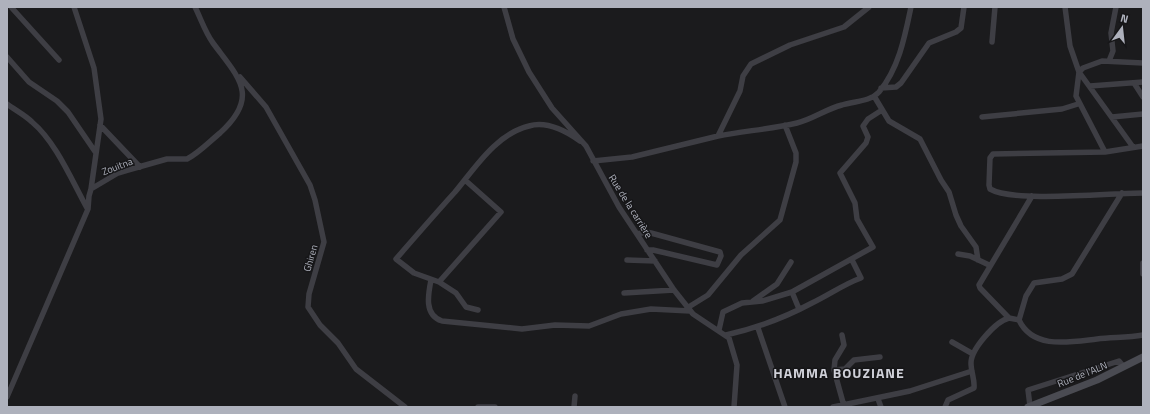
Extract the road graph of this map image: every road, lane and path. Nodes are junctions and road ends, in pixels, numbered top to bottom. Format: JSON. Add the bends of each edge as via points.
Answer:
{"nodes":[{"id":1,"x":11,"y":7,"type":"edge"},
{"id":2,"x":74,"y":7,"type":"edge"},
{"id":3,"x":196,"y":7,"type":"edge"},
{"id":4,"x":504,"y":7,"type":"edge"},
{"id":5,"x":869,"y":7,"type":"edge"},
{"id":6,"x":911,"y":7,"type":"edge"},
{"id":7,"x":964,"y":7,"type":"edge"},
{"id":8,"x":995,"y":7,"type":"edge"},
{"id":9,"x":1065,"y":7,"type":"edge"},
{"id":10,"x":1116,"y":7,"type":"edge"},
{"id":11,"x":992,"y":42,"type":"dead end"},
{"id":12,"x":7,"y":56,"type":"edge"},
{"id":13,"x":59,"y":60,"type":"dead end"},
{"id":14,"x":1109,"y":61,"type":"junction"},
{"id":15,"x":1143,"y":63,"type":"edge"},
{"id":16,"x":1079,"y":72,"type":"junction"},
{"id":17,"x":237,"y":74,"type":"junction"},
{"id":18,"x":1143,"y":82,"type":"edge"},
{"id":19,"x":1134,"y":83,"type":"junction"},
{"id":20,"x":1090,"y":86,"type":"junction"},
{"id":21,"x":881,"y":88,"type":"junction"},
{"id":22,"x":874,"y":96,"type":"junction"},
{"id":23,"x":1143,"y":97,"type":"edge"},
{"id":24,"x":7,"y":104,"type":"edge"},
{"id":25,"x":1078,"y":104,"type":"junction"},
{"id":26,"x":882,"y":110,"type":"junction"},
{"id":27,"x":1143,"y":114,"type":"edge"},
{"id":28,"x":982,"y":117,"type":"dead end"},
{"id":29,"x":1112,"y":117,"type":"junction"},
{"id":30,"x":100,"y":125,"type":"junction"},
{"id":31,"x":785,"y":125,"type":"junction"},
{"id":32,"x":718,"y":136,"type":"junction"},
{"id":33,"x":1143,"y":146,"type":"edge"},
{"id":34,"x":586,"y":147,"type":"junction"},
{"id":35,"x":1133,"y":147,"type":"junction"},
{"id":36,"x":1105,"y":152,"type":"junction"},
{"id":37,"x":96,"y":153,"type":"junction"},
{"id":38,"x":593,"y":161,"type":"junction"},
{"id":39,"x":140,"y":167,"type":"junction"},
{"id":40,"x":465,"y":180,"type":"junction"},
{"id":41,"x":91,"y":189,"type":"junction"},
{"id":42,"x":1122,"y":193,"type":"junction"},
{"id":43,"x":1143,"y":193,"type":"edge"},
{"id":44,"x":1032,"y":196,"type":"junction"},
{"id":45,"x":88,"y":209,"type":"junction"},
{"id":46,"x":637,"y":234,"type":"junction"},
{"id":47,"x":647,"y":250,"type":"junction"},
{"id":48,"x":958,"y":254,"type":"dead end"},
{"id":49,"x":627,"y":260,"type":"dead end"},
{"id":50,"x":852,"y":260,"type":"junction"},
{"id":51,"x":978,"y":260,"type":"junction"},
{"id":52,"x":654,"y":262,"type":"junction"},
{"id":53,"x":791,"y":262,"type":"dead end"},
{"id":54,"x":1143,"y":263,"type":"edge"},
{"id":55,"x":989,"y":265,"type":"junction"},
{"id":56,"x":1143,"y":274,"type":"edge"},
{"id":57,"x":431,"y":280,"type":"junction"},
{"id":58,"x":439,"y":282,"type":"junction"},
{"id":59,"x":674,"y":290,"type":"junction"},
{"id":60,"x":792,"y":292,"type":"junction"},
{"id":61,"x":624,"y":293,"type":"dead end"},
{"id":62,"x":753,"y":301,"type":"junction"},
{"id":63,"x":799,"y":309,"type":"junction"},
{"id":64,"x":478,"y":310,"type":"dead end"},
{"id":65,"x":688,"y":310,"type":"junction"},
{"id":66,"x":1009,"y":318,"type":"junction"},
{"id":67,"x":1019,"y":320,"type":"junction"},
{"id":68,"x":758,"y":328,"type":"junction"},
{"id":69,"x":720,"y":330,"type":"junction"},
{"id":70,"x":726,"y":335,"type":"junction"},
{"id":71,"x":842,"y":335,"type":"dead end"},
{"id":72,"x":1143,"y":335,"type":"edge"},
{"id":73,"x":952,"y":342,"type":"dead end"},
{"id":74,"x":973,"y":354,"type":"junction"},
{"id":75,"x":880,"y":357,"type":"dead end"},
{"id":76,"x":1143,"y":357,"type":"edge"},
{"id":77,"x":1124,"y":367,"type":"junction"},
{"id":78,"x":834,"y":370,"type":"junction"},
{"id":79,"x":972,"y":371,"type":"junction"},
{"id":80,"x":575,"y":396,"type":"dead end"},
{"id":81,"x":7,"y":397,"type":"edge"},
{"id":82,"x":878,"y":399,"type":"junction"},
{"id":83,"x":844,"y":406,"type":"junction"},
{"id":84,"x":1029,"y":406,"type":"edge"},
{"id":85,"x":405,"y":407,"type":"edge"},
{"id":86,"x":478,"y":407,"type":"edge"},
{"id":87,"x":495,"y":407,"type":"edge"},
{"id":88,"x":574,"y":407,"type":"edge"},
{"id":89,"x":734,"y":407,"type":"edge"},
{"id":90,"x":785,"y":407,"type":"edge"},
{"id":91,"x":833,"y":407,"type":"edge"},
{"id":92,"x":881,"y":407,"type":"edge"},
{"id":93,"x":945,"y":407,"type":"edge"}],
"edges":[{"from":1,"to":13,"type":"street"},
{"from":2,"to":30,"type":"street","via":[[94,68]]},
{"from":3,"to":17,"type":"street","name":"Zouitna","via":[[212,42]]},
{"from":4,"to":34,"type":"street","name":"Rue de la carrière","via":[[513,39],[529,72],[552,108]]},
{"from":5,"to":32,"type":"street","via":[[844,27],[790,45],[751,64]]},
{"from":6,"to":21,"type":"street","via":[[902,47]]},
{"from":7,"to":21,"type":"street","via":[[961,28],[929,43],[902,83],[896,87]]},
{"from":8,"to":11,"type":"street"},
{"from":9,"to":16,"type":"street","via":[[1070,46]]},
{"from":10,"to":14,"type":"street","via":[[1111,33],[1113,51]]},
{"from":12,"to":37,"type":"street","via":[[29,82],[57,101],[68,112]]},
{"from":14,"to":15,"type":"street"},
{"from":14,"to":16,"type":"street","via":[[1093,63]]},
{"from":16,"to":20,"type":"street"},
{"from":16,"to":25,"type":"street","via":[[1076,89]]},
{"from":17,"to":39,"type":"street","name":"Zouitna","via":[[242,101],[237,114],[229,124],[187,159],[167,159]]},
{"from":17,"to":85,"type":"street","name":"Ghiren","via":[[266,107],[316,200],[324,242],[309,294],[308,307],[356,369]]},
{"from":18,"to":19,"type":"street"},
{"from":19,"to":20,"type":"street"},
{"from":19,"to":23,"type":"street"},
{"from":20,"to":29,"type":"street"},
{"from":21,"to":22,"type":"street"},
{"from":22,"to":26,"type":"street"},
{"from":22,"to":31,"type":"street"},
{"from":24,"to":45,"type":"street","via":[[40,130]]},
{"from":25,"to":28,"type":"street","via":[[1062,109]]},
{"from":25,"to":36,"type":"street"},
{"from":26,"to":50,"type":"street","via":[[864,123],[868,137],[866,143],[840,173],[855,203],[860,225],[873,247]]},
{"from":26,"to":51,"type":"street","via":[[895,126],[920,139],[949,192],[961,226],[976,247]]},
{"from":27,"to":29,"type":"street"},
{"from":29,"to":35,"type":"street"},
{"from":30,"to":37,"type":"street"},
{"from":30,"to":39,"type":"street"},
{"from":31,"to":32,"type":"street"},
{"from":31,"to":65,"type":"street","via":[[796,153],[796,162],[780,220],[741,255],[708,295]]},
{"from":32,"to":38,"type":"street","via":[[632,157]]},
{"from":33,"to":35,"type":"street"},
{"from":34,"to":38,"type":"street","name":"Rue de la carrière"},
{"from":34,"to":40,"type":"street","via":[[573,136],[552,127],[529,126],[501,141]]},
{"from":35,"to":36,"type":"street"},
{"from":36,"to":44,"type":"street","via":[[993,154],[990,158],[990,189],[1000,193]]},
{"from":37,"to":41,"type":"street"},
{"from":38,"to":46,"type":"street","name":"Rue de la carrière"},
{"from":39,"to":41,"type":"street","name":"Zouitna","via":[[118,173]]},
{"from":40,"to":57,"type":"street","via":[[396,259],[414,273]]},
{"from":40,"to":58,"type":"street","via":[[501,212]]},
{"from":41,"to":45,"type":"street"},
{"from":42,"to":43,"type":"street"},
{"from":42,"to":44,"type":"street"},
{"from":42,"to":67,"type":"street","via":[[1072,274],[1062,279],[1034,282],[1026,296]]},
{"from":44,"to":55,"type":"street"},
{"from":45,"to":81,"type":"street"},
{"from":46,"to":47,"type":"street","name":"Rue de la carrière"},
{"from":46,"to":47,"type":"street","via":[[651,233],[720,252],[721,256],[717,265]]},
{"from":47,"to":52,"type":"street","name":"Rue de la carrière"},
{"from":48,"to":51,"type":"street"},
{"from":49,"to":52,"type":"street"},
{"from":50,"to":60,"type":"street"},
{"from":50,"to":63,"type":"street","via":[[862,278]]},
{"from":51,"to":55,"type":"street"},
{"from":52,"to":59,"type":"street","name":"Rue de la carrière"},
{"from":53,"to":62,"type":"street","via":[[776,284]]},
{"from":54,"to":56,"type":"street"},
{"from":55,"to":66,"type":"street","via":[[980,282],[980,288]]},
{"from":57,"to":58,"type":"street"},
{"from":57,"to":65,"type":"street","via":[[428,293],[430,310],[436,319],[442,321],[522,329],[555,325],[589,326],[620,314],[651,309]]},
{"from":58,"to":64,"type":"street","via":[[456,293],[466,306]]},
{"from":59,"to":61,"type":"street"},
{"from":59,"to":65,"type":"street","name":"Rue de la carrière"},
{"from":60,"to":62,"type":"street","via":[[762,302]]},
{"from":60,"to":63,"type":"street"},
{"from":62,"to":69,"type":"street","via":[[725,310]]},
{"from":63,"to":68,"type":"street"},
{"from":65,"to":69,"type":"street","name":"Rue de la carrière"},
{"from":66,"to":67,"type":"street"},
{"from":66,"to":74,"type":"street","via":[[998,323]]},
{"from":67,"to":72,"type":"street","via":[[1029,334],[1052,342],[1079,342]]},
{"from":68,"to":70,"type":"street"},
{"from":68,"to":90,"type":"street"},
{"from":69,"to":70,"type":"street","name":"Rue de la carrière"},
{"from":70,"to":89,"type":"street","name":"Rue de la carrière","via":[[732,343],[737,365]]},
{"from":71,"to":78,"type":"street","via":[[844,345],[834,360]]},
{"from":73,"to":74,"type":"street"},
{"from":74,"to":79,"type":"street"},
{"from":75,"to":78,"type":"street","via":[[854,360],[846,369]]},
{"from":76,"to":77,"type":"main road","name":"Rue de l'ALN"},
{"from":77,"to":84,"type":"main road","name":"Rue de l'ALN"},
{"from":77,"to":84,"type":"street","via":[[1119,361],[1028,390]]},
{"from":78,"to":83,"type":"street"},
{"from":79,"to":82,"type":"street"},
{"from":79,"to":93,"type":"street","via":[[974,388],[948,400]]},
{"from":80,"to":88,"type":"street"},
{"from":82,"to":83,"type":"street"},
{"from":82,"to":92,"type":"street"},
{"from":83,"to":91,"type":"street"},
{"from":86,"to":87,"type":"street"}]}
